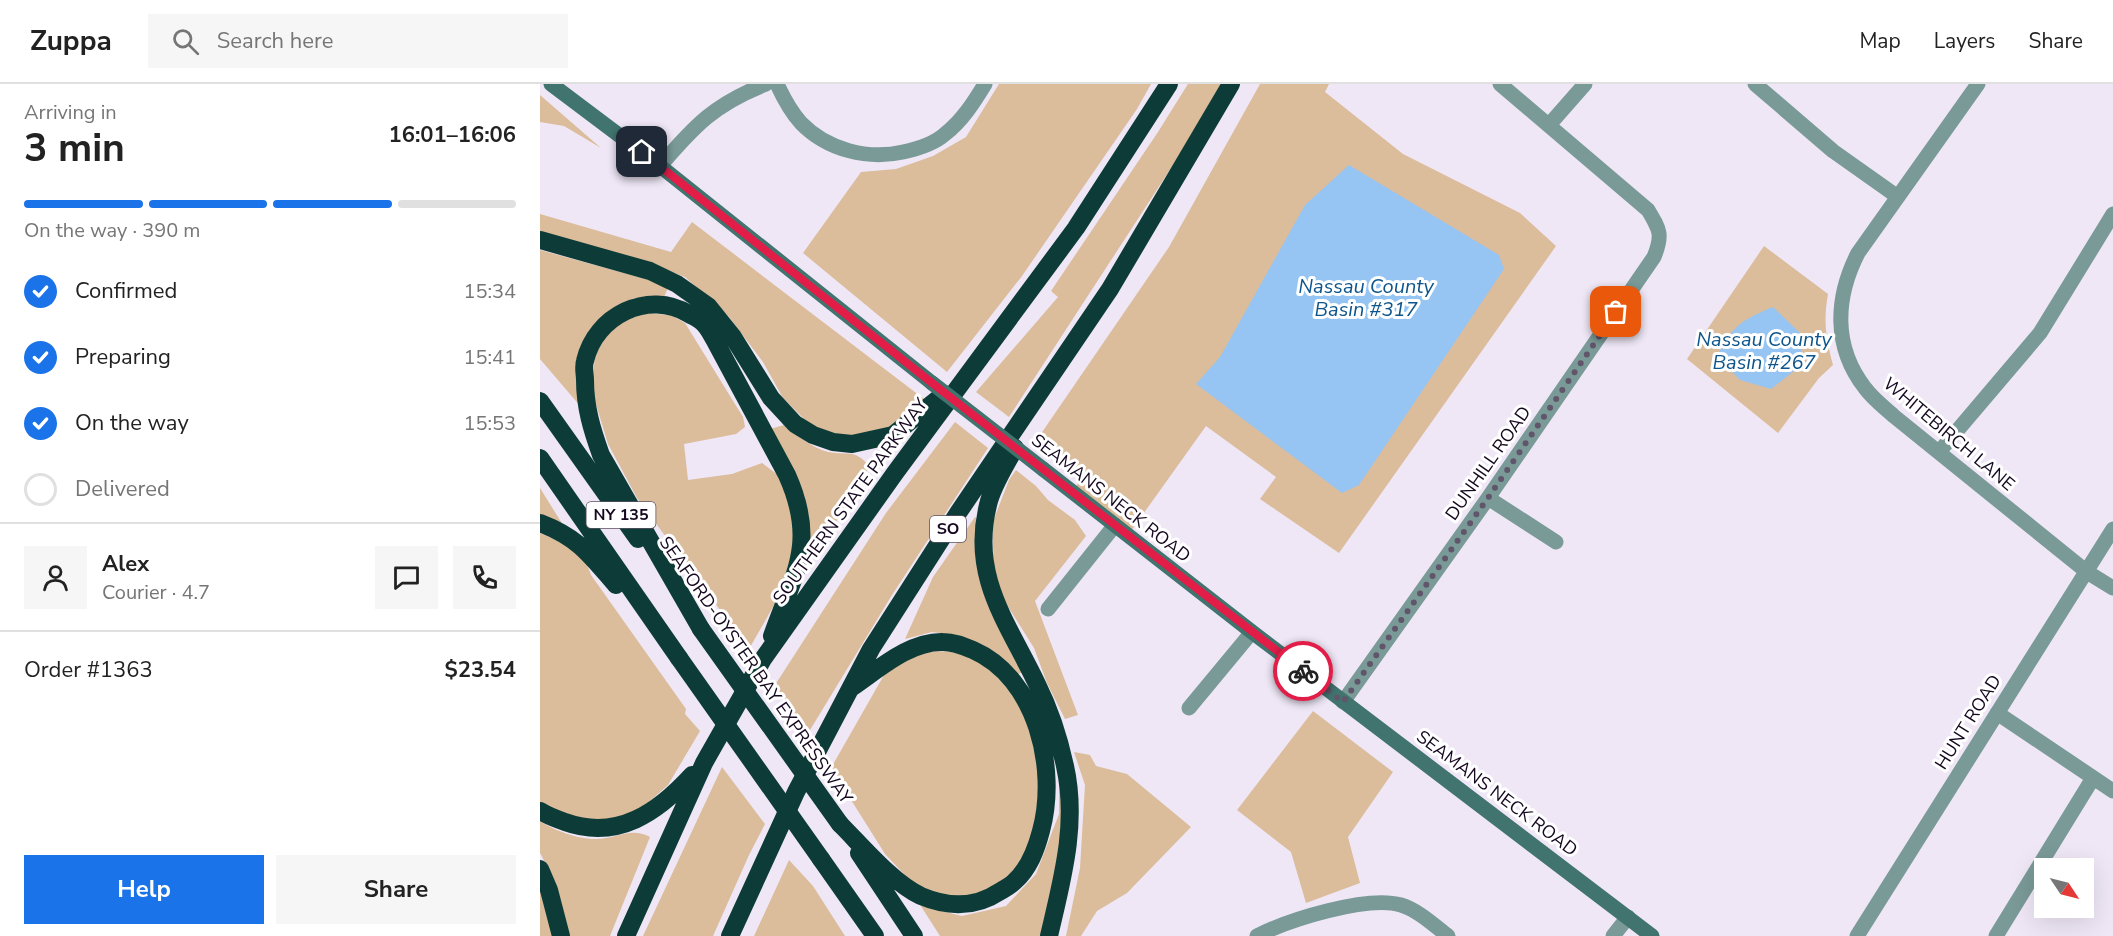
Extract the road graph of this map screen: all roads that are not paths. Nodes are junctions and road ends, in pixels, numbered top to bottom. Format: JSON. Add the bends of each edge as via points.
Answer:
{"nodes":[{"id":1,"x":551,"y":84,"type":"edge"},
{"id":2,"x":766,"y":84,"type":"edge"},
{"id":3,"x":777,"y":84,"type":"edge"},
{"id":4,"x":985,"y":84,"type":"edge"},
{"id":5,"x":1168,"y":84,"type":"edge"},
{"id":6,"x":1231,"y":84,"type":"edge"},
{"id":7,"x":1500,"y":84,"type":"edge"},
{"id":8,"x":1585,"y":84,"type":"edge"},
{"id":9,"x":1755,"y":84,"type":"edge"},
{"id":10,"x":1978,"y":84,"type":"edge"},
{"id":11,"x":1771,"y":89,"type":"edge"},
{"id":12,"x":1549,"y":125,"type":"junction"},
{"id":13,"x":660,"y":166,"type":"junction"},
{"id":14,"x":1898,"y":196,"type":"junction"},
{"id":15,"x":2113,"y":214,"type":"edge"},
{"id":16,"x":540,"y":240,"type":"edge"},
{"id":17,"x":971,"y":371,"type":"junction"},
{"id":18,"x":1054,"y":374,"type":"junction"},
{"id":19,"x":540,"y":401,"type":"edge"},
{"id":20,"x":1939,"y":452,"type":"junction"},
{"id":21,"x":540,"y":458,"type":"edge"},
{"id":22,"x":1488,"y":498,"type":"junction"},
{"id":23,"x":540,"y":523,"type":"edge"},
{"id":24,"x":1115,"y":525,"type":"junction"},
{"id":25,"x":2113,"y":530,"type":"edge"},
{"id":26,"x":1556,"y":542,"type":"dead end"},
{"id":27,"x":2087,"y":573,"type":"junction"},
{"id":28,"x":2113,"y":588,"type":"edge"},
{"id":29,"x":1048,"y":609,"type":"dead end"},
{"id":30,"x":701,"y":629,"type":"junction"},
{"id":31,"x":1252,"y":632,"type":"junction"},
{"id":32,"x":679,"y":658,"type":"junction"},
{"id":33,"x":763,"y":658,"type":"junction"},
{"id":34,"x":849,"y":688,"type":"junction"},
{"id":35,"x":1343,"y":702,"type":"junction"},
{"id":36,"x":1189,"y":708,"type":"dead end"},
{"id":37,"x":1997,"y":713,"type":"junction"},
{"id":38,"x":704,"y":763,"type":"junction"},
{"id":39,"x":2093,"y":778,"type":"junction"},
{"id":40,"x":2113,"y":791,"type":"edge"},
{"id":41,"x":540,"y":811,"type":"edge"},
{"id":42,"x":840,"y":824,"type":"junction"},
{"id":43,"x":540,"y":869,"type":"edge"},
{"id":44,"x":846,"y":895,"type":"junction"},
{"id":45,"x":1628,"y":917,"type":"junction"},
{"id":46,"x":1277,"y":931,"type":"edge"},
{"id":47,"x":561,"y":936,"type":"edge"},
{"id":48,"x":626,"y":936,"type":"edge"},
{"id":49,"x":730,"y":936,"type":"edge"},
{"id":50,"x":866,"y":936,"type":"edge"},
{"id":51,"x":875,"y":936,"type":"edge"},
{"id":52,"x":914,"y":936,"type":"edge"},
{"id":53,"x":1049,"y":936,"type":"edge"},
{"id":54,"x":1257,"y":936,"type":"edge"},
{"id":55,"x":1448,"y":936,"type":"edge"},
{"id":56,"x":1613,"y":936,"type":"edge"},
{"id":57,"x":1652,"y":936,"type":"edge"},
{"id":58,"x":1857,"y":936,"type":"edge"},
{"id":59,"x":1996,"y":936,"type":"edge"}],
"edges":[{"from":1,"to":13,"type":"main road","name":"SEAMANS NECK ROAD"},
{"from":2,"to":13,"type":"street","via":[[718,108],[692,128]]},
{"from":3,"to":4,"type":"street","via":[[801,123],[822,139],[859,154],[882,155],[919,148],[943,136],[961,119]]},
{"from":5,"to":17,"type":"highway","name":"SOUTHERN STATE PARKWAY","via":[[1076,228]]},
{"from":6,"to":18,"type":"highway","number":"SO","via":[[1110,289]]},
{"from":7,"to":12,"type":"street"},
{"from":8,"to":12,"type":"street"},
{"from":9,"to":11,"type":"street"},
{"from":10,"to":14,"type":"street","name":"WHITEBIRCH LANE"},
{"from":11,"to":14,"type":"street","via":[[1833,151]]},
{"from":12,"to":22,"type":"street","name":"DUNHILL ROAD","via":[[1648,210],[1660,231],[1660,242],[1654,257]]},
{"from":13,"to":24,"type":"main road","name":"SEAMANS NECK ROAD","bridge":true},
{"from":14,"to":20,"type":"street","name":"WHITEBIRCH LANE","via":[[1849,270],[1840,303],[1842,340],[1850,365],[1866,390]]},
{"from":15,"to":20,"type":"street","via":[[2040,333]]},
{"from":16,"to":17,"type":"highway","via":[[650,271],[677,284],[708,306],[782,411],[813,435],[833,442],[852,444],[893,435]]},
{"from":17,"to":33,"type":"highway","name":"SOUTHERN STATE PARKWAY"},
{"from":18,"to":34,"type":"highway","number":"SO","via":[[910,586]]},
{"from":18,"to":53,"type":"highway","via":[[988,504],[983,543],[996,606],[1038,685],[1066,767],[1069,837]]},
{"from":19,"to":30,"type":"highway","name":"SEAFORD-OYSTER BAY EXPRESSWAY","number":"NY 135"},
{"from":20,"to":27,"type":"street","name":"WHITEBIRCH LANE"},
{"from":21,"to":32,"type":"highway","number":"NY 135"},
{"from":22,"to":26,"type":"street"},
{"from":22,"to":35,"type":"street","name":"DUNHILL ROAD"},
{"from":23,"to":32,"type":"highway","via":[[581,545]]},
{"from":24,"to":29,"type":"street"},
{"from":24,"to":31,"type":"main road","name":"SEAMANS NECK ROAD"},
{"from":25,"to":27,"type":"street","name":"HUNT ROAD"},
{"from":27,"to":28,"type":"street","name":"WHITEBIRCH LANE"},
{"from":27,"to":37,"type":"street","name":"HUNT ROAD"},
{"from":30,"to":33,"type":"highway","via":[[602,455],[590,424],[585,392],[584,362],[603,326],[617,314],[651,304],[678,307],[703,322],[797,498],[803,537],[800,559]]},
{"from":30,"to":42,"type":"highway","name":"SEAFORD-OYSTER BAY EXPRESSWAY","number":"NY 135","bridge":true},
{"from":31,"to":35,"type":"main road","name":"SEAMANS NECK ROAD"},
{"from":31,"to":36,"type":"street"},
{"from":32,"to":44,"type":"highway","number":"NY 135","bridge":true},
{"from":33,"to":38,"type":"highway","name":"SOUTHERN STATE PARKWAY"},
{"from":34,"to":42,"type":"highway","via":[[903,653],[931,643],[959,644],[985,656],[1012,681],[1032,713],[1044,750],[1046,813],[1036,850],[1014,883],[990,898],[964,905],[939,903],[919,895],[901,883]]},
{"from":34,"to":49,"type":"highway","number":"SO"},
{"from":35,"to":45,"type":"main road","name":"SEAMANS NECK ROAD"},
{"from":37,"to":39,"type":"street"},
{"from":37,"to":58,"type":"street","name":"HUNT ROAD"},
{"from":38,"to":41,"type":"highway","via":[[650,813],[618,826],[580,828]]},
{"from":38,"to":48,"type":"highway","name":"SOUTHERN STATE PARKWAY"},
{"from":39,"to":40,"type":"street"},
{"from":39,"to":59,"type":"street"},
{"from":42,"to":52,"type":"highway","name":"SEAFORD-OYSTER BAY EXPRESSWAY","number":"NY 135"},
{"from":43,"to":47,"type":"highway"},
{"from":44,"to":50,"type":"highway"},
{"from":44,"to":51,"type":"highway","number":"NY 135"},
{"from":45,"to":56,"type":"street"},
{"from":45,"to":57,"type":"main road","name":"SEAMANS NECK ROAD"},
{"from":46,"to":54,"type":"street"},
{"from":46,"to":55,"type":"street","via":[[1374,902],[1401,905]]}]}
